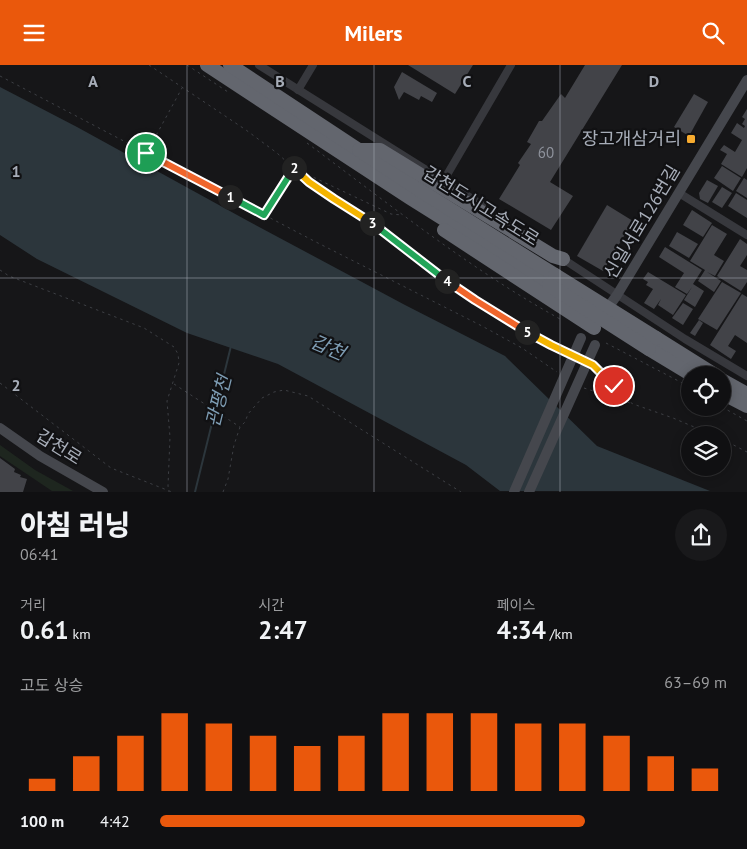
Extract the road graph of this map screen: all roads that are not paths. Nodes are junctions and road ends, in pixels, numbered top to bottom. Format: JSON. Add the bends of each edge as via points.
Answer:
{"nodes":[{"id":1,"x":207,"y":65,"type":"edge"},
{"id":2,"x":230,"y":65,"type":"edge"},
{"id":3,"x":259,"y":65,"type":"edge"},
{"id":4,"x":313,"y":65,"type":"edge"},
{"id":5,"x":511,"y":65,"type":"edge"},
{"id":6,"x":745,"y":87,"type":"edge"},
{"id":7,"x":298,"y":89,"type":"junction"},
{"id":8,"x":359,"y":150,"type":"junction"},
{"id":9,"x":361,"y":165,"type":"junction"},
{"id":10,"x":444,"y":179,"type":"junction"},
{"id":11,"x":679,"y":193,"type":"junction"},
{"id":12,"x":747,"y":235,"type":"edge"},
{"id":13,"x":563,"y":259,"type":"junction"},
{"id":14,"x":552,"y":280,"type":"junction"},
{"id":15,"x":617,"y":295,"type":"junction"},
{"id":16,"x":594,"y":328,"type":"junction"},
{"id":17,"x":653,"y":344,"type":"junction"},
{"id":18,"x":747,"y":365,"type":"edge"},
{"id":19,"x":681,"y":366,"type":"edge"},
{"id":20,"x":697,"y":366,"type":"edge"},
{"id":21,"x":744,"y":375,"type":"edge"},
{"id":22,"x":731,"y":384,"type":"edge"},
{"id":23,"x":747,"y":394,"type":"edge"},
{"id":24,"x":731,"y":398,"type":"edge"},
{"id":25,"x":747,"y":406,"type":"edge"},
{"id":26,"x":0,"y":427,"type":"edge"},
{"id":27,"x":103,"y":491,"type":"edge"},
{"id":28,"x":514,"y":491,"type":"edge"},
{"id":29,"x":529,"y":491,"type":"edge"}],
"edges":[{"from":1,"to":9,"type":"highway","name":"갑천도시고속도로"},
{"from":2,"to":8,"type":"highway","name":"갑천도시고속도로"},
{"from":3,"to":7,"type":"street"},
{"from":4,"to":7,"type":"street"},
{"from":5,"to":10,"type":"street"},
{"from":6,"to":11,"type":"main road","name":"신일서로126번길"},
{"from":7,"to":10,"type":"street"},
{"from":8,"to":13,"type":"highway","via":[[380,150],[553,256]]},
{"from":8,"to":14,"type":"highway","name":"갑천도시고속도로"},
{"from":9,"to":14,"type":"highway","name":"갑천도시고속도로","via":[[418,203]]},
{"from":9,"to":16,"type":"highway","via":[[395,197]]},
{"from":10,"to":13,"type":"street"},
{"from":11,"to":12,"type":"street"},
{"from":11,"to":15,"type":"main road","name":"신일서로126번길"},
{"from":13,"to":15,"type":"street"},
{"from":14,"to":17,"type":"highway","name":"갑천도시고속도로","bridge":true},
{"from":15,"to":16,"type":"main road","name":"신일서로126번길"},
{"from":15,"to":21,"type":"street"},
{"from":16,"to":28,"type":"main road","name":"신일서로126번길","bridge":true,"via":[[581,338]]},
{"from":16,"to":29,"type":"main road","bridge":true,"via":[[595,345]]},
{"from":17,"to":19,"type":"highway","name":"갑천도시고속도로"},
{"from":17,"to":20,"type":"highway","name":"갑천도시고속도로"},
{"from":18,"to":21,"type":"street"},
{"from":22,"to":23,"type":"highway"},
{"from":24,"to":25,"type":"highway"},
{"from":26,"to":27,"type":"main road","name":"갑천로","via":[[40,456]]}]}
